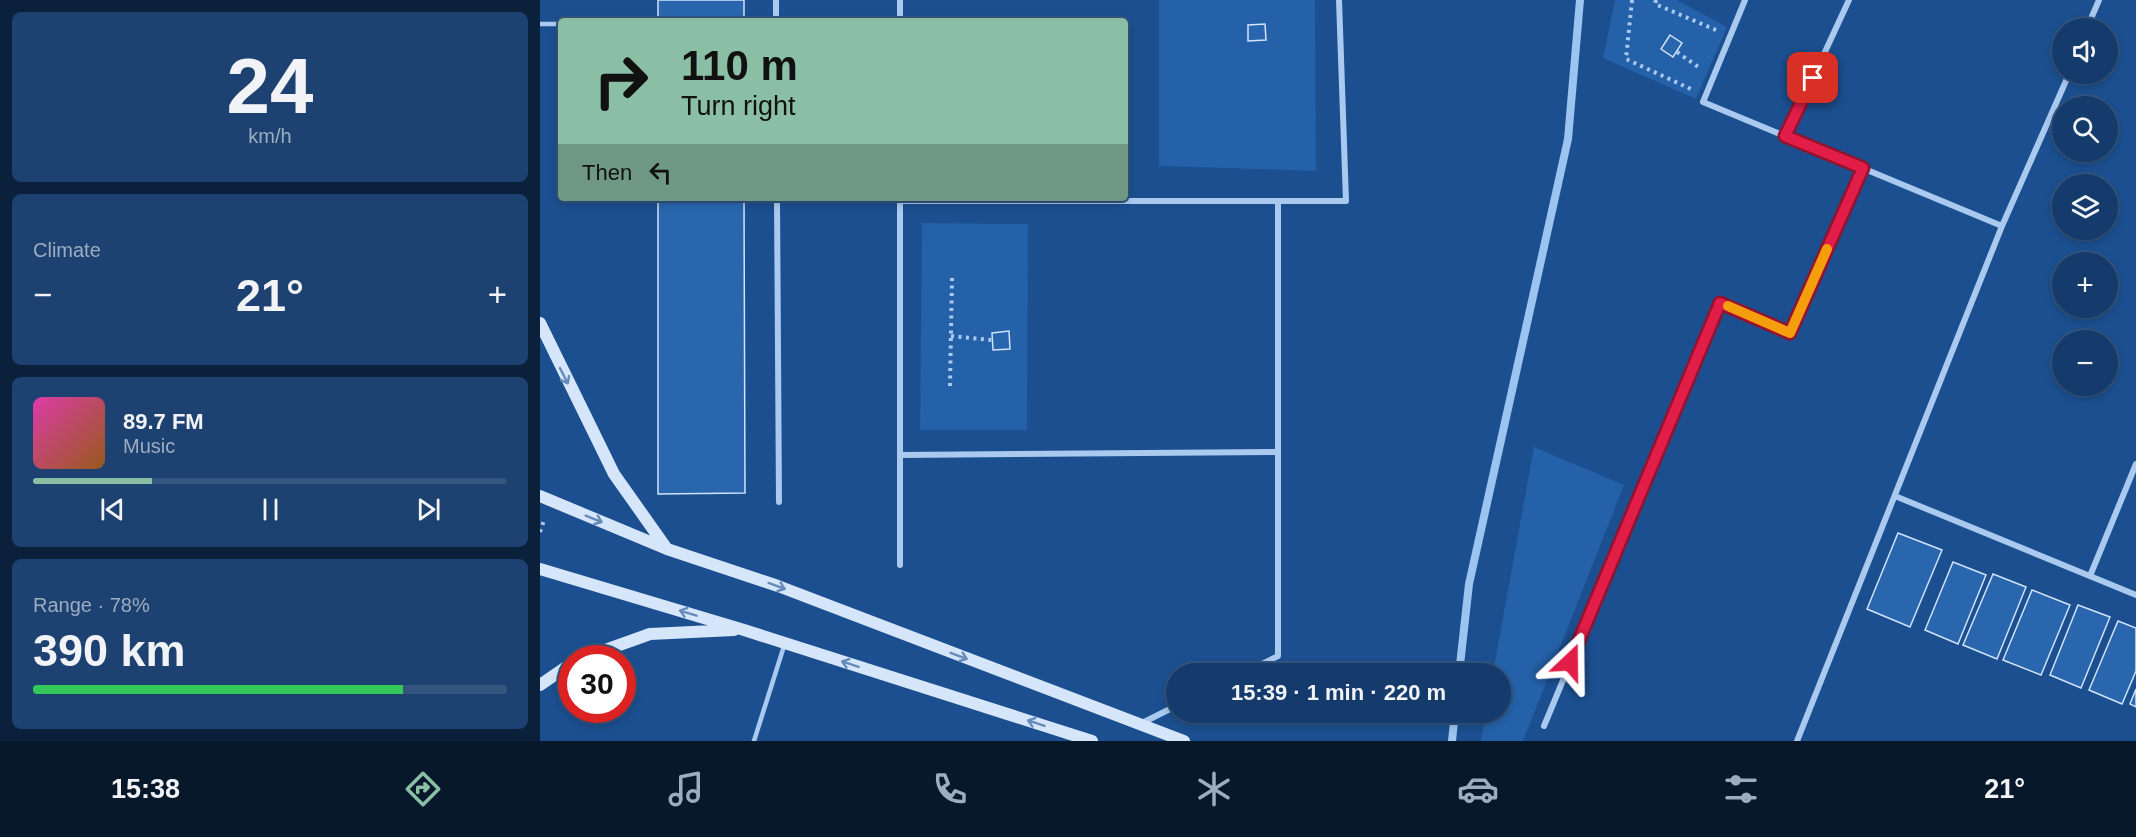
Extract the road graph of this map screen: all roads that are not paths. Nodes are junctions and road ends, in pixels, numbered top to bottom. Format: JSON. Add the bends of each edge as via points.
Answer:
{"nodes":[{"id":1,"x":776,"y":0,"type":"edge"},
{"id":2,"x":900,"y":0,"type":"edge"},
{"id":3,"x":1339,"y":0,"type":"edge"},
{"id":4,"x":1745,"y":0,"type":"edge"},
{"id":5,"x":1849,"y":0,"type":"edge"},
{"id":6,"x":2099,"y":0,"type":"edge"},
{"id":7,"x":776,"y":18,"type":"edge"},
{"id":8,"x":900,"y":18,"type":"edge"},
{"id":9,"x":2092,"y":18,"type":"edge"},
{"id":10,"x":540,"y":24,"type":"edge"},
{"id":11,"x":558,"y":24,"type":"edge"},
{"id":12,"x":2065,"y":84,"type":"edge"},
{"id":13,"x":1785,"y":136,"type":"junction"},
{"id":14,"x":1863,"y":168,"type":"junction"},
{"id":15,"x":1128,"y":200,"type":"edge"},
{"id":16,"x":777,"y":201,"type":"edge"},
{"id":17,"x":900,"y":201,"type":"edge"},
{"id":18,"x":1278,"y":201,"type":"junction"},
{"id":19,"x":2002,"y":226,"type":"junction"},
{"id":20,"x":540,"y":323,"type":"edge"},
{"id":21,"x":1278,"y":452,"type":"junction"},
{"id":22,"x":900,"y":455,"type":"junction"},
{"id":23,"x":2136,"y":464,"type":"edge"},
{"id":24,"x":540,"y":496,"type":"edge"},
{"id":25,"x":1895,"y":496,"type":"junction"},
{"id":26,"x":779,"y":502,"type":"dead end"},
{"id":27,"x":667,"y":549,"type":"junction"},
{"id":28,"x":900,"y":565,"type":"dead end"},
{"id":29,"x":540,"y":569,"type":"edge"},
{"id":30,"x":2090,"y":576,"type":"junction"},
{"id":31,"x":2136,"y":595,"type":"edge"},
{"id":32,"x":744,"y":630,"type":"junction"},
{"id":33,"x":785,"y":643,"type":"junction"},
{"id":34,"x":619,"y":645,"type":"edge"},
{"id":35,"x":1264,"y":663,"type":"edge"},
{"id":36,"x":558,"y":673,"type":"edge"},
{"id":37,"x":540,"y":685,"type":"edge"},
{"id":38,"x":1166,"y":711,"type":"edge"},
{"id":39,"x":1138,"y":724,"type":"junction"},
{"id":40,"x":1544,"y":726,"type":"dead end"},
{"id":41,"x":754,"y":741,"type":"edge"},
{"id":42,"x":1092,"y":741,"type":"edge"},
{"id":43,"x":1184,"y":741,"type":"edge"},
{"id":44,"x":1797,"y":741,"type":"edge"}],
"edges":[{"from":1,"to":7,"type":"street"},
{"from":2,"to":8,"type":"street"},
{"from":3,"to":18,"type":"street","via":[[1346,201]]},
{"from":4,"to":13,"type":"street","via":[[1703,102]]},
{"from":5,"to":13,"type":"street"},
{"from":6,"to":9,"type":"street"},
{"from":10,"to":11,"type":"lane"},
{"from":12,"to":19,"type":"street"},
{"from":13,"to":14,"type":"street"},
{"from":14,"to":19,"type":"street"},
{"from":14,"to":40,"type":"street","via":[[1790,333],[1720,303]]},
{"from":15,"to":18,"type":"street"},
{"from":16,"to":26,"type":"street"},
{"from":17,"to":22,"type":"street"},
{"from":18,"to":21,"type":"street"},
{"from":19,"to":25,"type":"street"},
{"from":20,"to":27,"type":"street","one_way":true,"via":[[614,474]]},
{"from":21,"to":22,"type":"street"},
{"from":21,"to":35,"type":"street","via":[[1278,656]]},
{"from":22,"to":28,"type":"street"},
{"from":23,"to":30,"type":"street"},
{"from":24,"to":27,"type":"street","one_way":true},
{"from":25,"to":30,"type":"street"},
{"from":25,"to":44,"type":"street"},
{"from":27,"to":39,"type":"street","one_way":true,"via":[[778,586]]},
{"from":32,"to":29,"type":"street","one_way":true},
{"from":30,"to":31,"type":"street"},
{"from":32,"to":33,"type":"street"},
{"from":32,"to":34,"type":"street","via":[[650,634]]},
{"from":33,"to":41,"type":"lane"},
{"from":42,"to":33,"type":"street","one_way":true},
{"from":36,"to":37,"type":"street"},
{"from":38,"to":39,"type":"street"},
{"from":39,"to":43,"type":"street"}]}
